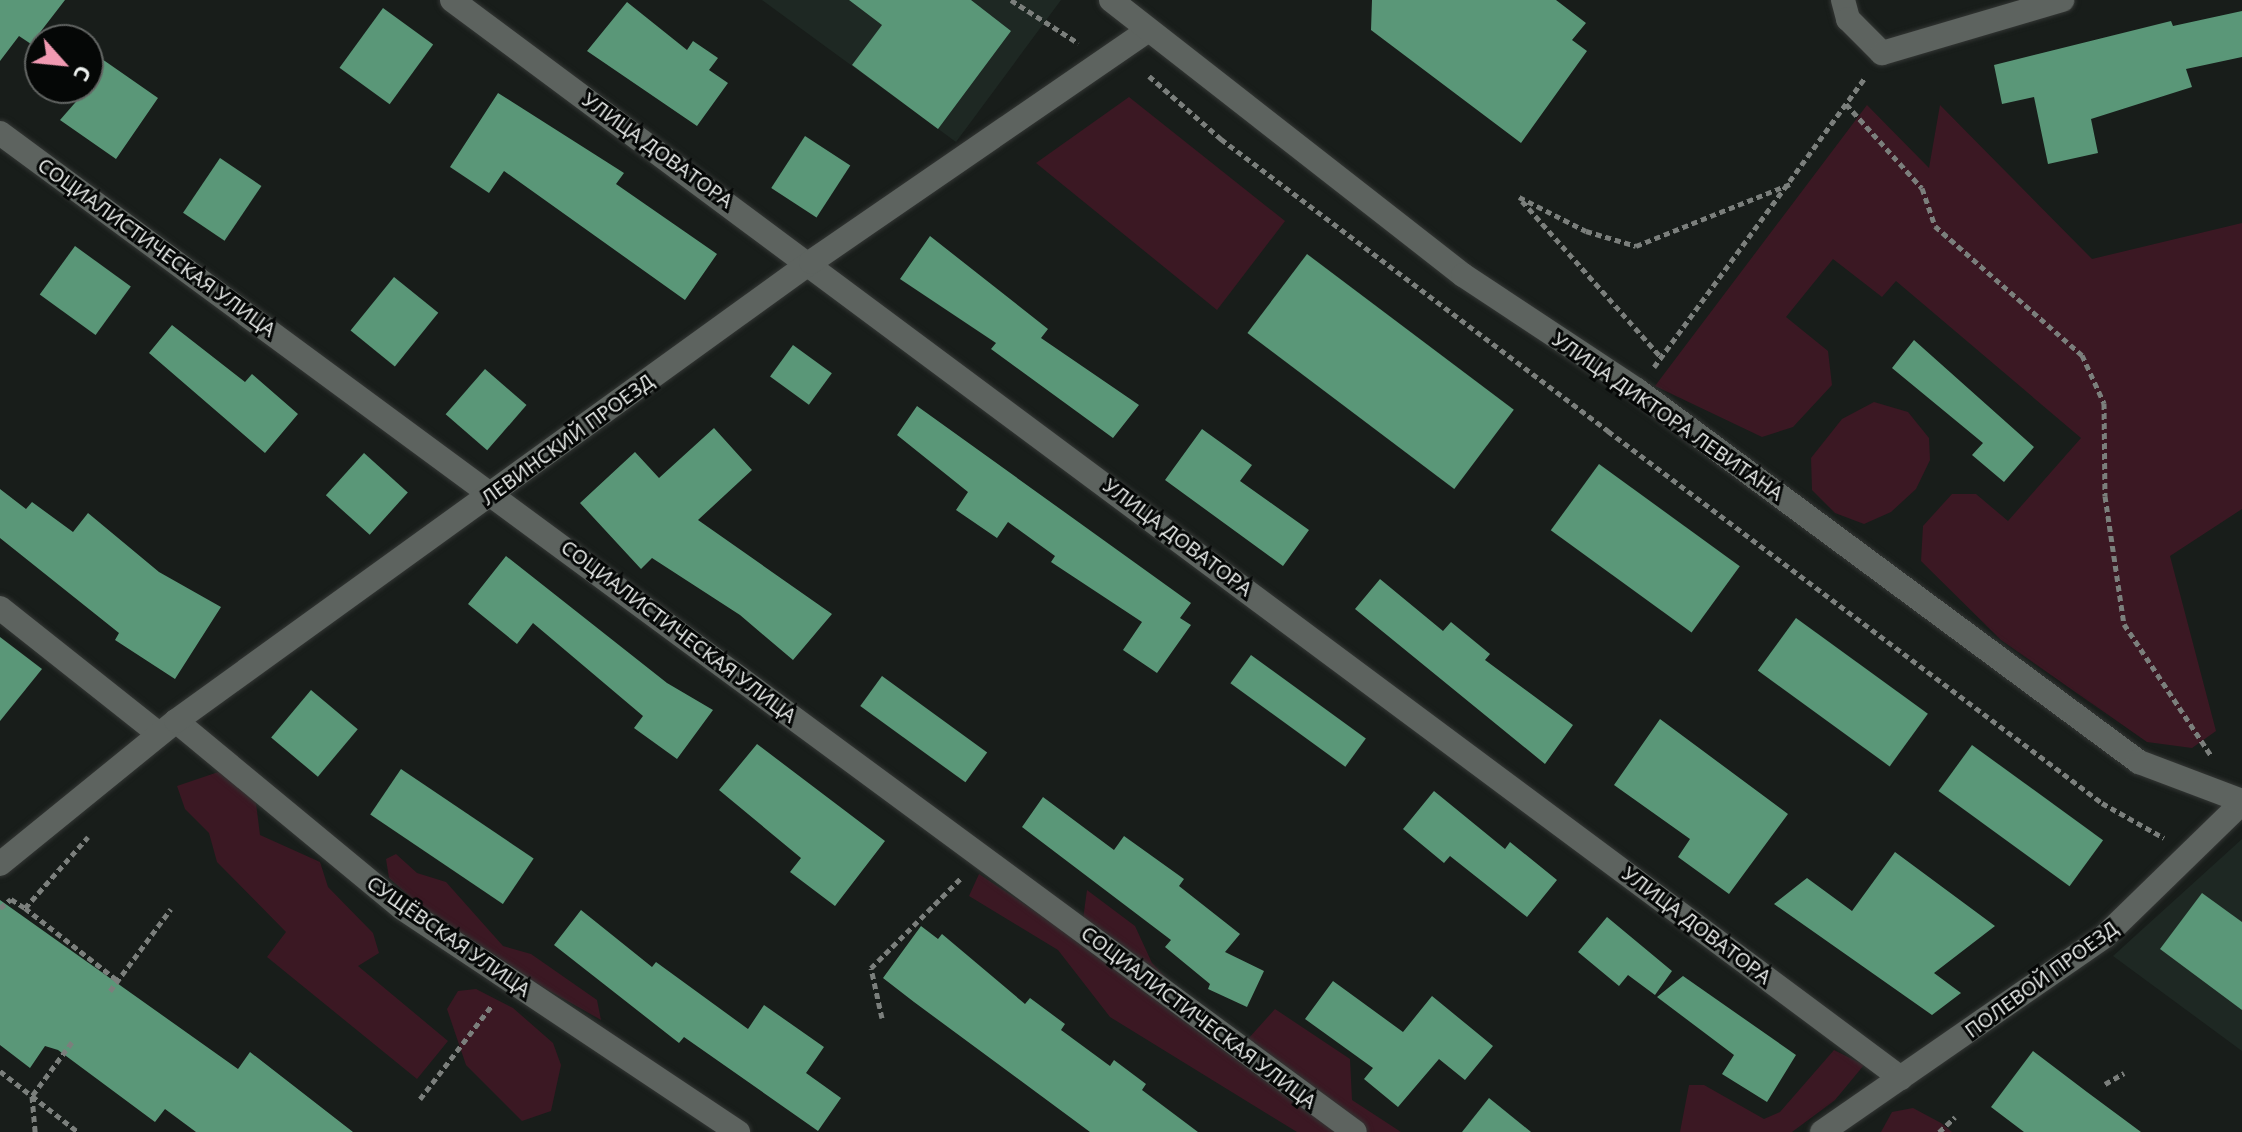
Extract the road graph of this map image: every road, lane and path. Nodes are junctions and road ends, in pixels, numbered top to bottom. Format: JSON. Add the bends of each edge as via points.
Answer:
{"nodes":[{"id":1,"x":452,"y":0,"type":"edge"},
{"id":2,"x":1011,"y":0,"type":"edge"},
{"id":3,"x":1111,"y":0,"type":"edge"},
{"id":4,"x":1843,"y":0,"type":"edge"},
{"id":5,"x":2062,"y":0,"type":"edge"},
{"id":6,"x":1147,"y":31,"type":"junction"},
{"id":7,"x":1088,"y":33,"type":"dead end"},
{"id":8,"x":1882,"y":53,"type":"junction"},
{"id":9,"x":1149,"y":76,"type":"dead end"},
{"id":10,"x":1846,"y":104,"type":"junction"},
{"id":11,"x":0,"y":133,"type":"edge"},
{"id":12,"x":1791,"y":183,"type":"junction"},
{"id":13,"x":811,"y":262,"type":"junction"},
{"id":14,"x":1674,"y":340,"type":"dead end"},
{"id":15,"x":1661,"y":357,"type":"dead end"},
{"id":16,"x":493,"y":493,"type":"junction"},
{"id":17,"x":0,"y":608,"type":"edge"},
{"id":18,"x":168,"y":727,"type":"junction"},
{"id":19,"x":2217,"y":765,"type":"dead end"},
{"id":20,"x":2242,"y":802,"type":"edge"},
{"id":21,"x":88,"y":837,"type":"dead end"},
{"id":22,"x":966,"y":844,"type":"junction"},
{"id":23,"x":2192,"y":855,"type":"junction"},
{"id":24,"x":0,"y":864,"type":"edge"},
{"id":25,"x":0,"y":908,"type":"edge"},
{"id":26,"x":25,"y":908,"type":"junction"},
{"id":27,"x":171,"y":909,"type":"dead end"},
{"id":28,"x":511,"y":980,"type":"junction"},
{"id":29,"x":118,"y":981,"type":"junction"},
{"id":30,"x":110,"y":991,"type":"dead end"},
{"id":31,"x":882,"y":1018,"type":"dead end"},
{"id":32,"x":72,"y":1042,"type":"dead end"},
{"id":33,"x":0,"y":1071,"type":"edge"},
{"id":34,"x":2124,"y":1073,"type":"dead end"},
{"id":35,"x":1901,"y":1078,"type":"junction"},
{"id":36,"x":2105,"y":1084,"type":"dead end"},
{"id":37,"x":32,"y":1096,"type":"junction"},
{"id":38,"x":420,"y":1099,"type":"dead end"},
{"id":39,"x":1955,"y":1117,"type":"dead end"},
{"id":40,"x":35,"y":1132,"type":"edge"},
{"id":41,"x":78,"y":1132,"type":"edge"},
{"id":42,"x":738,"y":1132,"type":"edge"},
{"id":43,"x":1355,"y":1132,"type":"edge"},
{"id":44,"x":1822,"y":1132,"type":"edge"},
{"id":45,"x":1939,"y":1132,"type":"edge"}],
"edges":[{"from":1,"to":13,"type":"street","name":"УЛИЦА ДОВАТОРА"},
{"from":2,"to":7,"type":"path","via":[[1076,44]]},
{"from":3,"to":6,"type":"street","name":"УЛИЦА ДИКТОРА ЛЕВИТАНА"},
{"from":4,"to":8,"type":"street","via":[[1848,19]]},
{"from":5,"to":8,"type":"street"},
{"from":6,"to":13,"type":"street","name":"ЛЕВИНСКИЙ ПРОЕЗД"},
{"from":6,"to":20,"type":"street","name":"УЛИЦА ДИКТОРА ЛЕВИТАНА","via":[[1463,275],[1649,399],[2139,762]]},
{"from":8,"to":10,"type":"path"},
{"from":9,"to":23,"type":"path","via":[[1246,158],[2102,803]]},
{"from":10,"to":12,"type":"path"},
{"from":10,"to":19,"type":"path","via":[[1922,188],[1935,226],[2082,355],[2104,403],[2105,496],[2124,624]]},
{"from":11,"to":16,"type":"street","name":"СОЦИАЛИСТИЧЕСКАЯ УЛИЦА"},
{"from":12,"to":14,"type":"path"},
{"from":12,"to":15,"type":"path","via":[[1636,246],[1586,231],[1519,197]]},
{"from":13,"to":16,"type":"street","name":"ЛЕВИНСКИЙ ПРОЕЗД"},
{"from":13,"to":35,"type":"street","name":"УЛИЦА ДОВАТОРА"},
{"from":16,"to":18,"type":"street","name":"ЛЕВИНСКИЙ ПРОЕЗД"},
{"from":16,"to":22,"type":"street","name":"СОЦИАЛИСТИЧЕСКАЯ УЛИЦА"},
{"from":17,"to":18,"type":"street","name":"СУЩЁВСКАЯ УЛИЦА"},
{"from":18,"to":24,"type":"street","name":"ЛЕВИНСКИЙ ПРОЕЗД"},
{"from":18,"to":28,"type":"street","name":"СУЩЁВСКАЯ УЛИЦА","via":[[402,908]]},
{"from":20,"to":23,"type":"street","name":"ПОЛЕВОЙ ПРОЕЗД"},
{"from":21,"to":26,"type":"path"},
{"from":22,"to":31,"type":"path","via":[[963,876],[871,968]]},
{"from":22,"to":43,"type":"street","name":"СОЦИАЛИСТИЧЕСКАЯ УЛИЦА"},
{"from":23,"to":35,"type":"street","name":"ПОЛЕВОЙ ПРОЕЗД","via":[[2105,936]]},
{"from":25,"to":26,"type":"path","via":[[11,899]]},
{"from":26,"to":29,"type":"path"},
{"from":27,"to":29,"type":"path"},
{"from":28,"to":38,"type":"path"},
{"from":28,"to":42,"type":"street","name":"СУЩЁВСКАЯ УЛИЦА"},
{"from":29,"to":30,"type":"path"},
{"from":32,"to":37,"type":"path"},
{"from":33,"to":37,"type":"path"},
{"from":34,"to":36,"type":"path"},
{"from":35,"to":44,"type":"street","name":"ПОЛЕВОЙ ПРОЕЗД"},
{"from":37,"to":40,"type":"path"},
{"from":37,"to":41,"type":"path"},
{"from":39,"to":45,"type":"path"}]}
